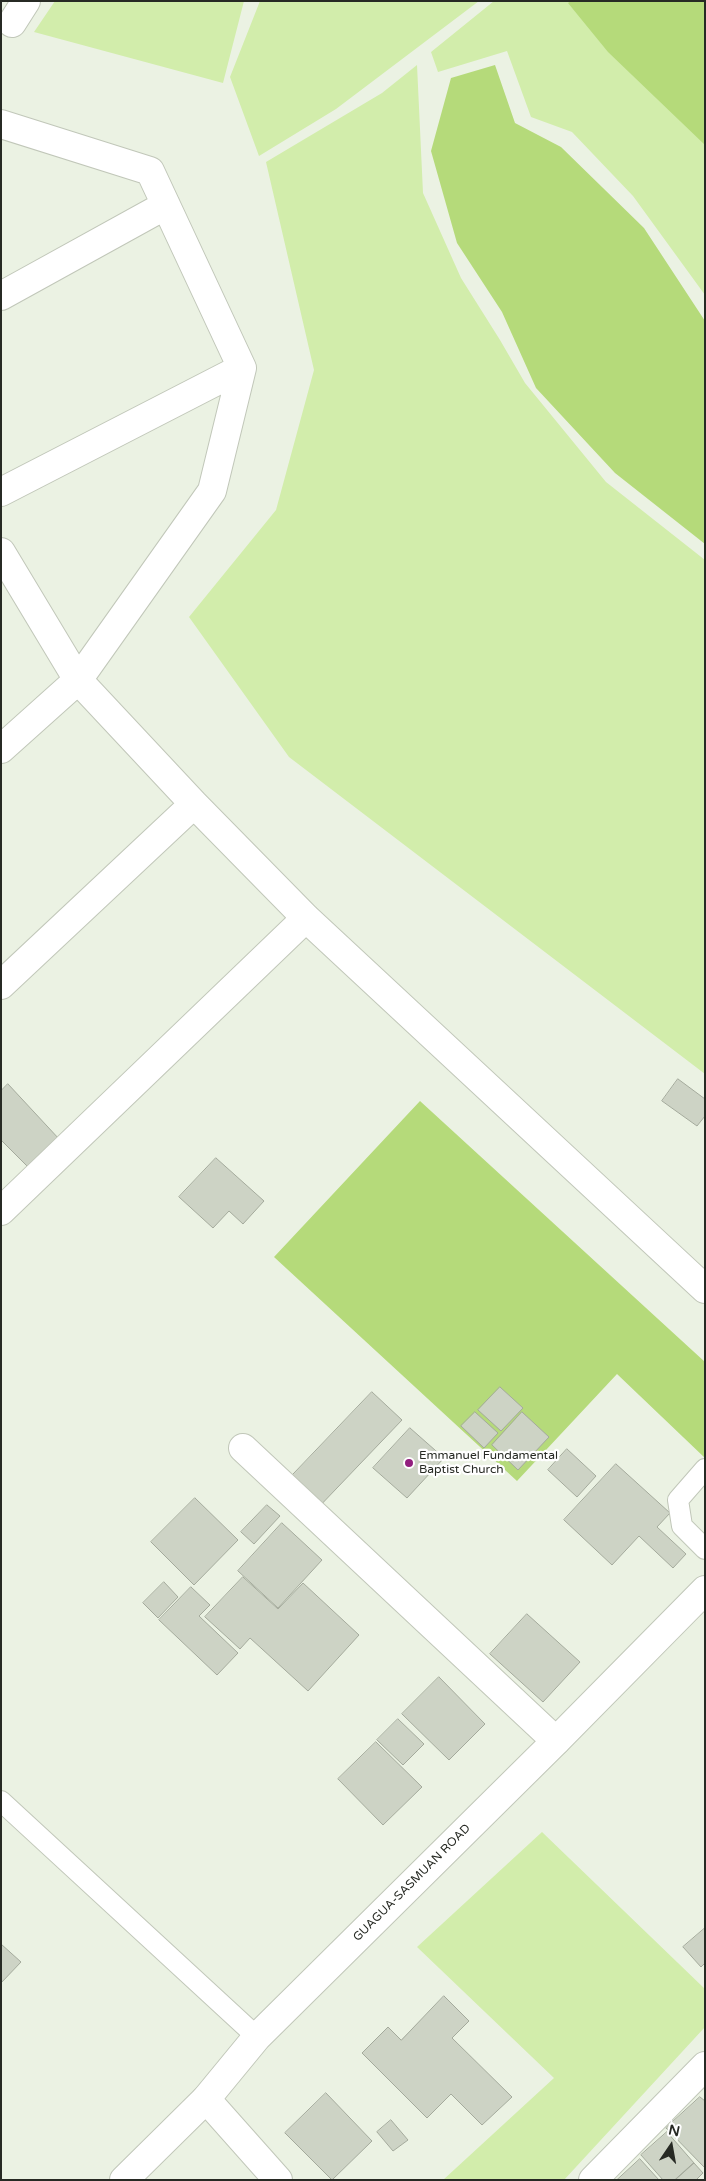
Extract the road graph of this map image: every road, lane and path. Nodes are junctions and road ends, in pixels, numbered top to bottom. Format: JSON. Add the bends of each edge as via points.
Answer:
{"nodes":[{"id":1,"x":1,"y":124,"type":"edge"},
{"id":2,"x":166,"y":205,"type":"junction"},
{"id":3,"x":1,"y":296,"type":"edge"},
{"id":4,"x":242,"y":368,"type":"junction"},
{"id":5,"x":1,"y":492,"type":"edge"},
{"id":6,"x":1,"y":552,"type":"edge"},
{"id":7,"x":78,"y":680,"type":"junction"},
{"id":8,"x":1,"y":749,"type":"edge"},
{"id":9,"x":194,"y":804,"type":"junction"},
{"id":10,"x":306,"y":918,"type":"junction"},
{"id":11,"x":1,"y":985,"type":"edge"},
{"id":12,"x":1,"y":1211,"type":"edge"},
{"id":13,"x":705,"y":1289,"type":"edge"},
{"id":14,"x":243,"y":1448,"type":"dead end"},
{"id":15,"x":705,"y":1470,"type":"edge"},
{"id":16,"x":705,"y":1549,"type":"edge"},
{"id":17,"x":705,"y":1590,"type":"edge"},
{"id":18,"x":556,"y":1741,"type":"junction"},
{"id":19,"x":1,"y":1801,"type":"edge"},
{"id":20,"x":256,"y":2037,"type":"junction"},
{"id":21,"x":705,"y":2066,"type":"edge"},
{"id":22,"x":206,"y":2099,"type":"junction"},
{"id":23,"x":124,"y":2180,"type":"edge"},
{"id":24,"x":278,"y":2180,"type":"edge"},
{"id":25,"x":593,"y":2180,"type":"edge"}],
"edges":[{"from":1,"to":2,"type":"street","via":[[150,171]]},
{"from":2,"to":3,"type":"street"},
{"from":2,"to":4,"type":"street"},
{"from":4,"to":5,"type":"street"},
{"from":4,"to":7,"type":"street","via":[[212,491]]},
{"from":6,"to":7,"type":"street"},
{"from":7,"to":8,"type":"street"},
{"from":7,"to":9,"type":"street"},
{"from":9,"to":10,"type":"street"},
{"from":9,"to":11,"type":"street"},
{"from":10,"to":12,"type":"street"},
{"from":10,"to":13,"type":"street"},
{"from":14,"to":18,"type":"street"},
{"from":15,"to":16,"type":"lane","via":[[678,1500],[682,1526]]},
{"from":17,"to":18,"type":"street","name":"GUAGUA-SASMUAN ROAD"},
{"from":18,"to":20,"type":"street","name":"GUAGUA-SASMUAN ROAD"},
{"from":19,"to":20,"type":"lane"},
{"from":20,"to":22,"type":"street","name":"GUAGUA-SASMUAN ROAD"},
{"from":21,"to":25,"type":"street"},
{"from":22,"to":23,"type":"street","name":"GUAGUA-SASMUAN ROAD"},
{"from":22,"to":24,"type":"street"}]}
